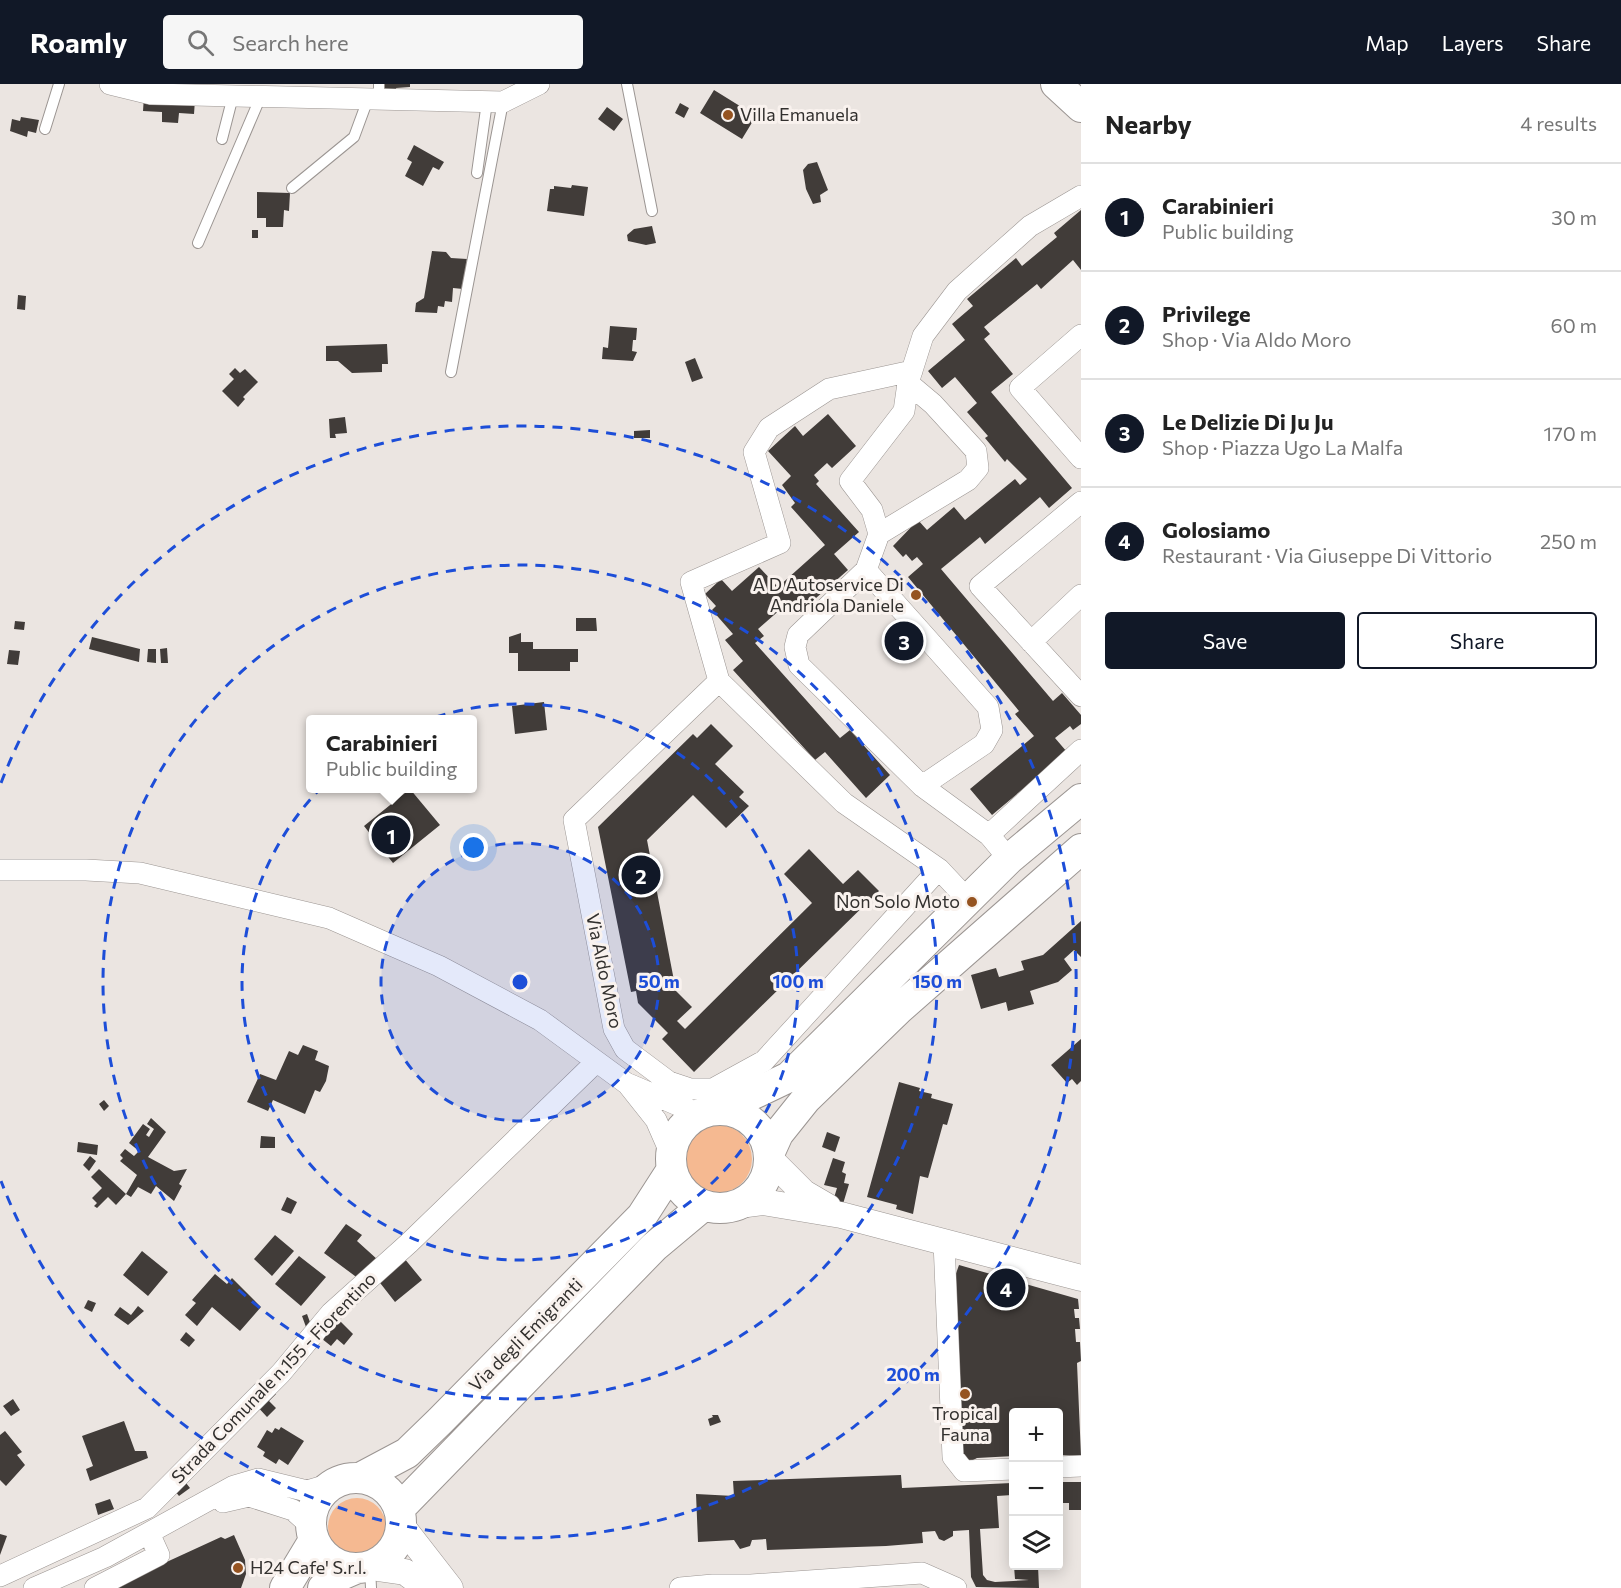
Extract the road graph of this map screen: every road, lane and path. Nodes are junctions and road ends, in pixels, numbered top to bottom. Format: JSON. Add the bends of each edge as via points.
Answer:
{"nodes":[{"id":1,"x":60,"y":84,"type":"edge"},
{"id":2,"x":110,"y":84,"type":"edge"},
{"id":3,"x":539,"y":84,"type":"edge"},
{"id":4,"x":627,"y":84,"type":"edge"},
{"id":5,"x":1056,"y":84,"type":"edge"},
{"id":6,"x":189,"y":89,"type":"edge"},
{"id":7,"x":375,"y":94,"type":"edge"},
{"id":8,"x":233,"y":96,"type":"junction"},
{"id":9,"x":261,"y":96,"type":"junction"},
{"id":10,"x":495,"y":102,"type":"junction"},
{"id":11,"x":1081,"y":106,"type":"edge"},
{"id":12,"x":45,"y":129,"type":"dead end"},
{"id":13,"x":222,"y":139,"type":"dead end"},
{"id":14,"x":477,"y":173,"type":"dead end"},
{"id":15,"x":292,"y":188,"type":"dead end"},
{"id":16,"x":1081,"y":196,"type":"edge"},
{"id":17,"x":652,"y":211,"type":"dead end"},
{"id":18,"x":198,"y":243,"type":"dead end"},
{"id":19,"x":1081,"y":335,"type":"edge"},
{"id":20,"x":451,"y":372,"type":"dead end"},
{"id":21,"x":910,"y":377,"type":"junction"},
{"id":22,"x":1081,"y":458,"type":"edge"},
{"id":23,"x":1078,"y":508,"type":"edge"},
{"id":24,"x":879,"y":534,"type":"junction"},
{"id":25,"x":866,"y":570,"type":"junction"},
{"id":26,"x":1081,"y":595,"type":"edge"},
{"id":27,"x":1031,"y":642,"type":"junction"},
{"id":28,"x":719,"y":681,"type":"junction"},
{"id":29,"x":1081,"y":696,"type":"edge"},
{"id":30,"x":1081,"y":750,"type":"edge"},
{"id":31,"x":922,"y":786,"type":"junction"},
{"id":32,"x":1081,"y":799,"type":"edge"},
{"id":33,"x":989,"y":835,"type":"junction"},
{"id":34,"x":1081,"y":849,"type":"edge"},
{"id":35,"x":1009,"y":859,"type":"junction"},
{"id":36,"x":939,"y":869,"type":"junction"},
{"id":37,"x":0,"y":870,"type":"edge"},
{"id":38,"x":968,"y":900,"type":"junction"},
{"id":39,"x":814,"y":1005,"type":"junction"},
{"id":40,"x":832,"y":1034,"type":"junction"},
{"id":41,"x":596,"y":1062,"type":"junction"},
{"id":42,"x":626,"y":1083,"type":"junction"},
{"id":43,"x":710,"y":1112,"type":"junction"},
{"id":44,"x":769,"y":1156,"type":"junction"},
{"id":45,"x":671,"y":1161,"type":"junction"},
{"id":46,"x":738,"y":1205,"type":"junction"},
{"id":47,"x":703,"y":1206,"type":"junction"},
{"id":48,"x":841,"y":1215,"type":"junction"},
{"id":49,"x":944,"y":1242,"type":"junction"},
{"id":50,"x":1081,"y":1278,"type":"edge"},
{"id":51,"x":1081,"y":1466,"type":"edge"},
{"id":52,"x":1063,"y":1467,"type":"edge"},
{"id":53,"x":1009,"y":1469,"type":"edge"},
{"id":54,"x":352,"y":1479,"type":"junction"},
{"id":55,"x":196,"y":1509,"type":"junction"},
{"id":56,"x":400,"y":1517,"type":"junction"},
{"id":57,"x":149,"y":1533,"type":"junction"},
{"id":58,"x":313,"y":1533,"type":"junction"},
{"id":59,"x":365,"y":1574,"type":"edge"},
{"id":60,"x":0,"y":1576,"type":"edge"},
{"id":61,"x":713,"y":1586,"type":"edge"},
{"id":62,"x":34,"y":1588,"type":"edge"},
{"id":63,"x":95,"y":1588,"type":"edge"},
{"id":64,"x":285,"y":1588,"type":"edge"},
{"id":65,"x":323,"y":1588,"type":"edge"},
{"id":66,"x":427,"y":1588,"type":"edge"},
{"id":67,"x":450,"y":1588,"type":"edge"},
{"id":68,"x":680,"y":1588,"type":"edge"},
{"id":69,"x":956,"y":1588,"type":"edge"}],
"edges":[{"from":1,"to":12,"type":"lane"},
{"from":2,"to":6,"type":"street","via":[[151,94]]},
{"from":3,"to":10,"type":"street"},
{"from":4,"to":17,"type":"lane"},
{"from":5,"to":11,"type":"main road"},
{"from":6,"to":8,"type":"street"},
{"from":7,"to":9,"type":"street"},
{"from":7,"to":10,"type":"street"},
{"from":7,"to":15,"type":"lane","via":[[354,136]]},
{"from":8,"to":9,"type":"street"},
{"from":8,"to":13,"type":"lane"},
{"from":9,"to":18,"type":"lane"},
{"from":10,"to":14,"type":"lane"},
{"from":10,"to":20,"type":"lane"},
{"from":16,"to":21,"type":"street","via":[[1030,226],[957,291],[923,336]]},
{"from":19,"to":22,"type":"street","via":[[1020,388]]},
{"from":21,"to":24,"type":"street","via":[[904,411],[850,481],[872,510]]},
{"from":21,"to":24,"type":"street","via":[[976,452],[978,468],[968,480]]},
{"from":21,"to":28,"type":"street","via":[[829,389],[769,428],[753,452],[780,543],[691,582]]},
{"from":23,"to":27,"type":"street","via":[[980,586]]},
{"from":24,"to":25,"type":"street"},
{"from":25,"to":31,"type":"street","via":[[802,630],[795,647],[797,656],[800,665]]},
{"from":25,"to":31,"type":"street","via":[[988,707],[993,730],[984,744]]},
{"from":26,"to":27,"type":"street"},
{"from":27,"to":29,"type":"street"},
{"from":28,"to":36,"type":"street","via":[[844,803]]},
{"from":28,"to":39,"type":"street","name":"Via Aldo Moro","via":[[574,820],[614,1029],[625,1049],[669,1082],[690,1089],[713,1089],[764,1061]]},
{"from":30,"to":33,"type":"street"},
{"from":31,"to":33,"type":"street"},
{"from":32,"to":35,"type":"main road"},
{"from":33,"to":35,"type":"street"},
{"from":34,"to":44,"type":"main road","via":[[899,1009],[806,1099],[778,1134]]},
{"from":35,"to":38,"type":"main road"},
{"from":36,"to":38,"type":"street"},
{"from":36,"to":39,"type":"street","name":"Via Aldo Moro"},
{"from":37,"to":41,"type":"street","via":[[140,873],[329,918],[439,966],[540,1020]]},
{"from":38,"to":40,"type":"main road"},
{"from":39,"to":40,"type":"street"},
{"from":40,"to":43,"type":"main road","via":[[789,1077]]},
{"from":41,"to":42,"type":"street"},
{"from":41,"to":60,"type":"street","name":"Strada Comunale n.155 - Fiorentino","via":[[331,1313],[281,1373],[147,1508]]},
{"from":42,"to":43,"type":"street"},
{"from":42,"to":45,"type":"street","via":[[656,1120]]},
{"from":43,"to":44,"type":"main road","via":[[742,1115],[759,1128]]},
{"from":43,"to":45,"type":"main road","via":[[685,1123],[675,1136]]},
{"from":44,"to":46,"type":"main road","via":[[768,1173],[761,1186]]},
{"from":44,"to":48,"type":"street","via":[[804,1193]]},
{"from":45,"to":47,"type":"main road","via":[[678,1185]]},
{"from":45,"to":54,"type":"main road","name":"Via degli Emigranti","via":[[644,1214],[440,1421],[407,1453]]},
{"from":46,"to":47,"type":"main road"},
{"from":46,"to":48,"type":"street","via":[[763,1202]]},
{"from":47,"to":56,"type":"main road","name":"Via degli Emigranti","via":[[654,1247]]},
{"from":48,"to":49,"type":"street"},
{"from":49,"to":50,"type":"street"},
{"from":49,"to":53,"type":"street","via":[[953,1457],[964,1471]]},
{"from":51,"to":52,"type":"street"},
{"from":54,"to":55,"type":"street","via":[[307,1491],[258,1479],[234,1486]]},
{"from":54,"to":56,"type":"main road","via":[[373,1481],[384,1488]]},
{"from":54,"to":58,"type":"main road","name":"Via degli Emigranti","via":[[330,1486],[320,1497],[313,1510]]},
{"from":55,"to":57,"type":"street"},
{"from":55,"to":58,"type":"street","via":[[249,1496],[293,1510]]},
{"from":56,"to":59,"type":"main road","name":"Via degli Emigranti","via":[[393,1551]]},
{"from":56,"to":67,"type":"street"},
{"from":57,"to":62,"type":"street"},
{"from":57,"to":63,"type":"street","via":[[159,1556]]},
{"from":58,"to":59,"type":"main road","via":[[330,1560]]},
{"from":58,"to":64,"type":"main road","name":"Via degli Emigranti"},
{"from":59,"to":65,"type":"main road","name":"Via degli Emigranti","via":[[332,1579]]},
{"from":59,"to":66,"type":"street","via":[[405,1572]]},
{"from":61,"to":68,"type":"street"},
{"from":61,"to":69,"type":"street","via":[[922,1573]]}]}
